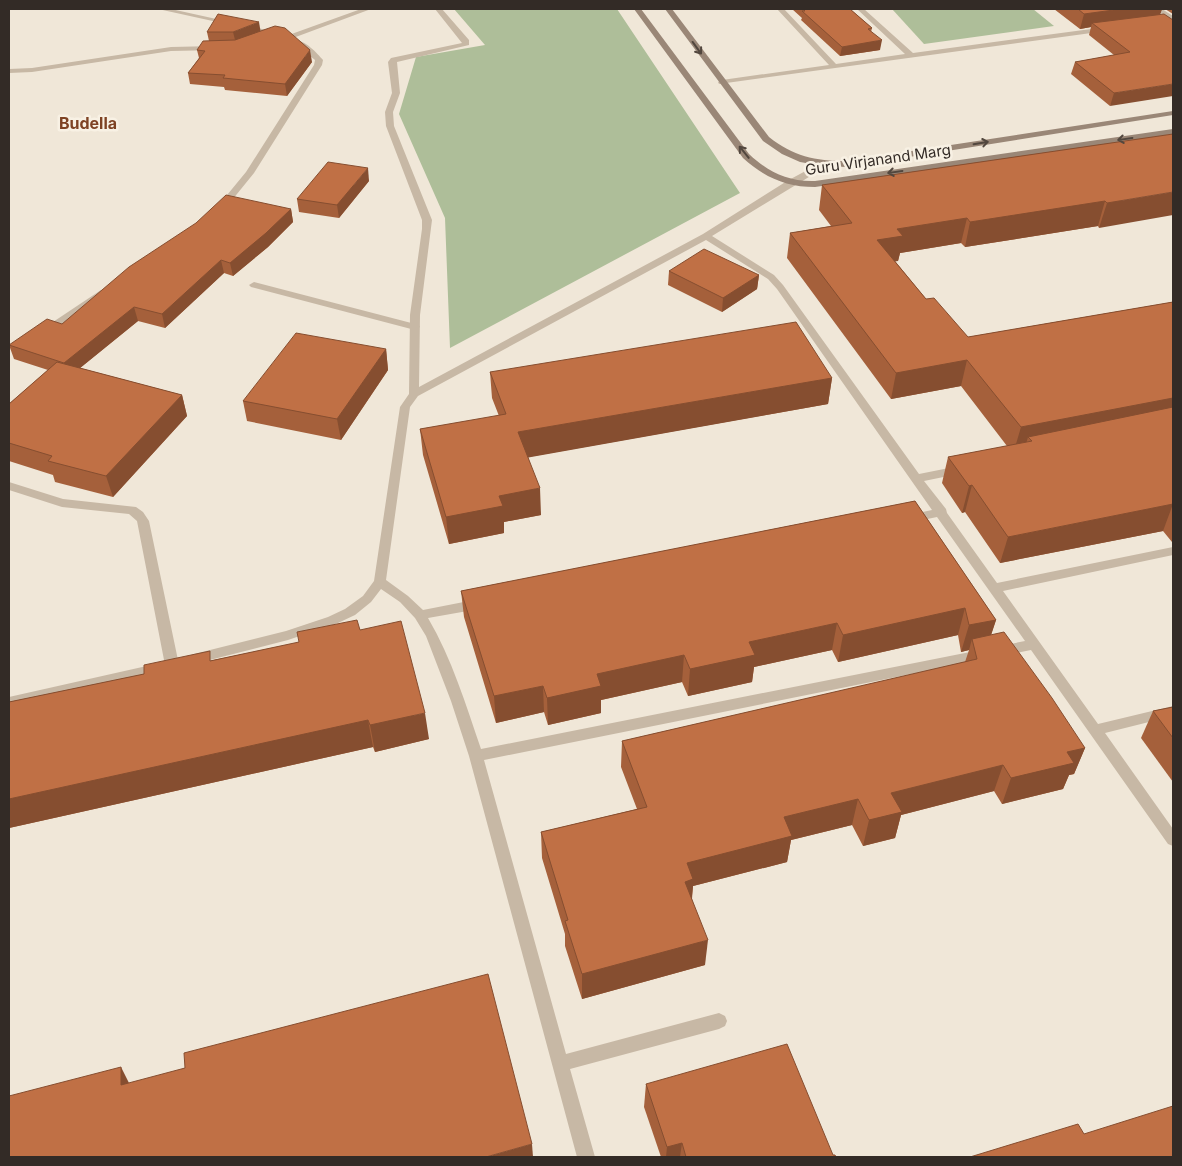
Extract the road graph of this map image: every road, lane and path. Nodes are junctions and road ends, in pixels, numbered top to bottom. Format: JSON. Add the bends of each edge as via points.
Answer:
{"nodes":[{"id":1,"x":162,"y":9,"type":"edge"},
{"id":2,"x":367,"y":9,"type":"edge"},
{"id":3,"x":438,"y":9,"type":"edge"},
{"id":4,"x":637,"y":9,"type":"edge"},
{"id":5,"x":668,"y":9,"type":"edge"},
{"id":6,"x":780,"y":9,"type":"edge"},
{"id":7,"x":860,"y":9,"type":"edge"},
{"id":8,"x":1158,"y":9,"type":"edge"},
{"id":9,"x":1173,"y":20,"type":"edge"},
{"id":10,"x":1164,"y":22,"type":"edge"},
{"id":11,"x":1115,"y":28,"type":"edge"},
{"id":12,"x":278,"y":33,"type":"junction"},
{"id":13,"x":290,"y":36,"type":"junction"},
{"id":14,"x":261,"y":39,"type":"edge"},
{"id":15,"x":224,"y":48,"type":"edge"},
{"id":16,"x":911,"y":56,"type":"junction"},
{"id":17,"x":834,"y":66,"type":"junction"},
{"id":18,"x":9,"y":71,"type":"edge"},
{"id":19,"x":722,"y":82,"type":"junction"},
{"id":20,"x":1171,"y":116,"type":"edge"},
{"id":21,"x":1173,"y":132,"type":"edge"},
{"id":22,"x":824,"y":164,"type":"junction"},
{"id":23,"x":790,"y":183,"type":"junction"},
{"id":24,"x":211,"y":218,"type":"edge"},
{"id":25,"x":706,"y":236,"type":"junction"},
{"id":26,"x":254,"y":285,"type":"dead end"},
{"id":27,"x":109,"y":288,"type":"edge"},
{"id":28,"x":415,"y":327,"type":"junction"},
{"id":29,"x":38,"y":335,"type":"edge"},
{"id":30,"x":414,"y":394,"type":"junction"},
{"id":31,"x":974,"y":467,"type":"edge"},
{"id":32,"x":918,"y":478,"type":"junction"},
{"id":33,"x":9,"y":486,"type":"edge"},
{"id":34,"x":942,"y":512,"type":"junction"},
{"id":35,"x":893,"y":522,"type":"edge"},
{"id":36,"x":1173,"y":551,"type":"edge"},
{"id":37,"x":380,"y":582,"type":"junction"},
{"id":38,"x":995,"y":588,"type":"junction"},
{"id":39,"x":487,"y":602,"type":"edge"},
{"id":40,"x":420,"y":615,"type":"junction"},
{"id":41,"x":1035,"y":644,"type":"junction"},
{"id":42,"x":172,"y":665,"type":"junction"},
{"id":43,"x":9,"y":702,"type":"edge"},
{"id":44,"x":1173,"y":711,"type":"edge"},
{"id":45,"x":1096,"y":730,"type":"junction"},
{"id":46,"x":476,"y":756,"type":"junction"},
{"id":47,"x":1173,"y":840,"type":"edge"},
{"id":48,"x":719,"y":1021,"type":"dead end"},
{"id":49,"x":560,"y":1064,"type":"junction"},
{"id":50,"x":586,"y":1157,"type":"edge"}],
"edges":[{"from":1,"to":12,"type":"street"},
{"from":2,"to":13,"type":"street"},
{"from":3,"to":28,"type":"street","via":[[466,42],[394,60],[396,93],[388,112],[390,126],[426,220]]},
{"from":23,"to":4,"type":"street","name":"Guru Virjanand Marg","one_way":true,"via":[[767,173],[746,156]]},
{"from":5,"to":19,"type":"street","name":"Guru Virjanand Marg","one_way":true},
{"from":6,"to":17,"type":"street"},
{"from":7,"to":16,"type":"street"},
{"from":8,"to":9,"type":"street"},
{"from":9,"to":10,"type":"street"},
{"from":11,"to":16,"type":"street"},
{"from":12,"to":13,"type":"street"},
{"from":12,"to":14,"type":"street"},
{"from":13,"to":24,"type":"street","via":[[316,57],[318,65],[250,173]]},
{"from":15,"to":18,"type":"street","via":[[171,49]]},
{"from":16,"to":17,"type":"street"},
{"from":17,"to":19,"type":"street"},
{"from":19,"to":22,"type":"street","name":"Guru Virjanand Marg","via":[[766,140],[786,155]]},
{"from":22,"to":20,"type":"street","name":"Guru Virjanand Marg","one_way":true,"via":[[846,164]]},
{"from":21,"to":23,"type":"street","name":"Guru Virjanand Marg","one_way":true,"via":[[815,184]]},
{"from":22,"to":23,"type":"street"},
{"from":23,"to":25,"type":"street"},
{"from":25,"to":30,"type":"street"},
{"from":25,"to":32,"type":"street","via":[[771,277],[780,287]]},
{"from":26,"to":28,"type":"street"},
{"from":27,"to":29,"type":"street"},
{"from":28,"to":30,"type":"street"},
{"from":30,"to":37,"type":"street","via":[[404,407]]},
{"from":31,"to":32,"type":"street"},
{"from":32,"to":34,"type":"street"},
{"from":33,"to":42,"type":"street","via":[[62,503],[132,510],[139,515],[143,521]]},
{"from":34,"to":35,"type":"street"},
{"from":34,"to":38,"type":"street"},
{"from":36,"to":38,"type":"street"},
{"from":37,"to":40,"type":"street"},
{"from":37,"to":42,"type":"street","via":[[367,599],[333,620]]},
{"from":38,"to":41,"type":"street"},
{"from":39,"to":40,"type":"street"},
{"from":40,"to":46,"type":"street","via":[[440,654]]},
{"from":41,"to":45,"type":"street"},
{"from":41,"to":46,"type":"street"},
{"from":42,"to":43,"type":"street"},
{"from":44,"to":45,"type":"street"},
{"from":45,"to":47,"type":"street"},
{"from":46,"to":49,"type":"street"},
{"from":48,"to":49,"type":"street"},
{"from":49,"to":50,"type":"street"}]}
